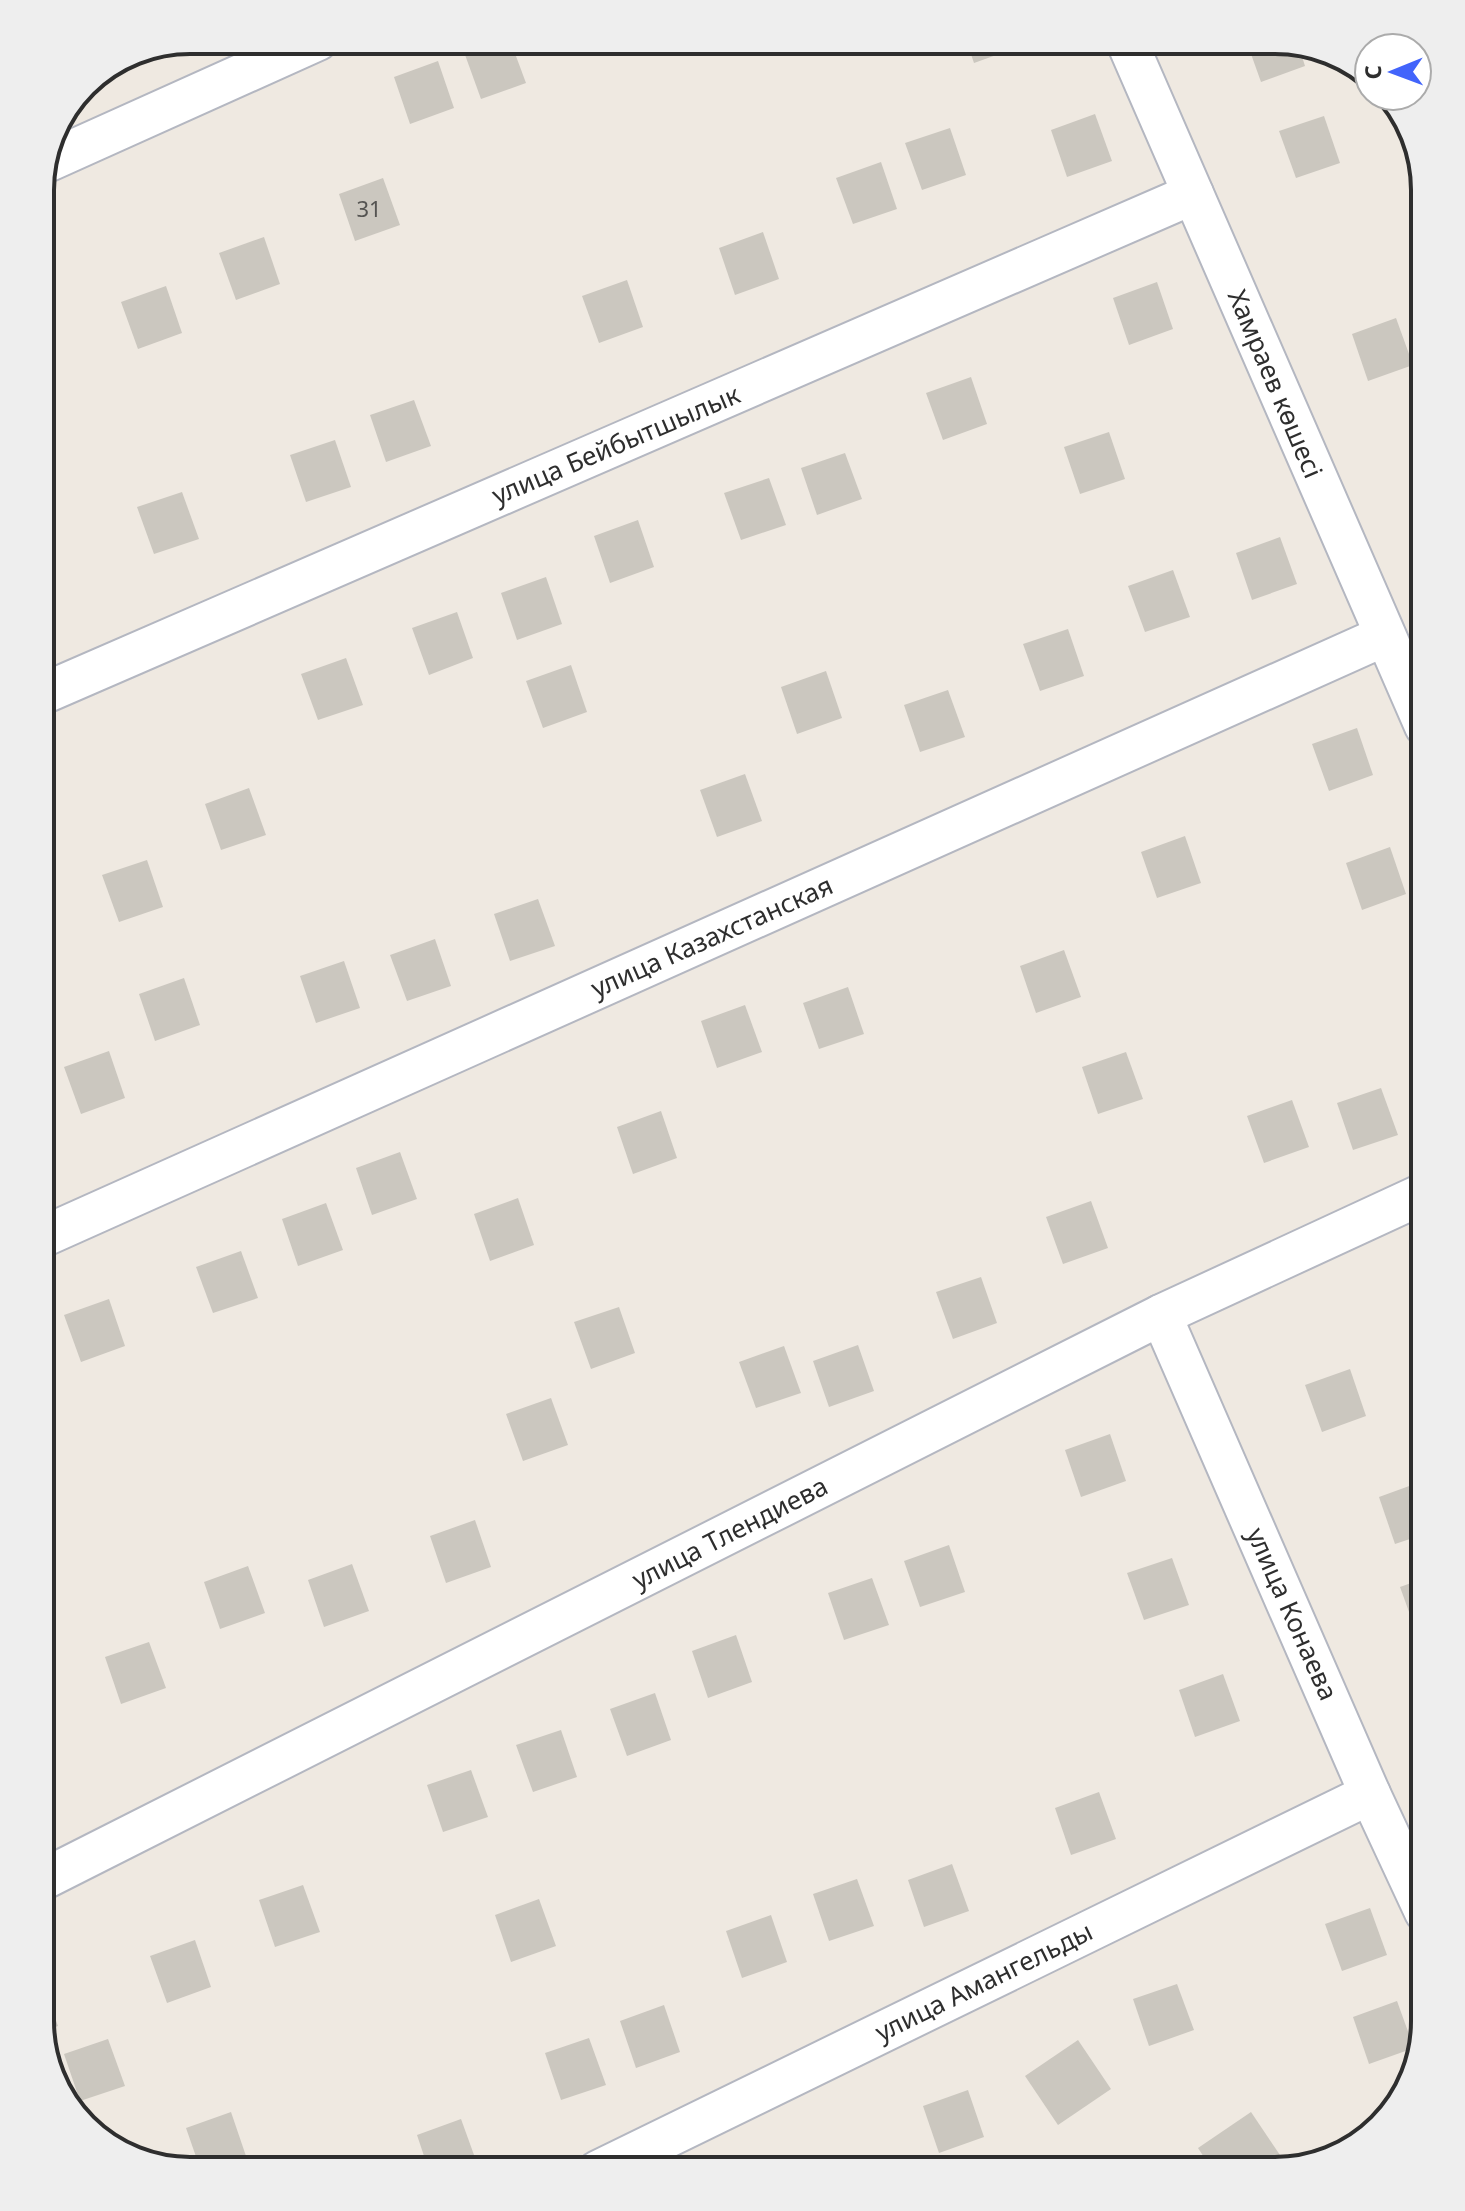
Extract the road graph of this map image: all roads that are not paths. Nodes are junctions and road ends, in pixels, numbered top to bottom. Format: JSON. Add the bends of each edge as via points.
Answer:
{"nodes":[{"id":1,"x":287,"y":54,"type":"edge"},
{"id":2,"x":1132,"y":54,"type":"edge"},
{"id":3,"x":59,"y":157,"type":"edge"},
{"id":4,"x":1193,"y":194,"type":"junction"},
{"id":5,"x":1384,"y":636,"type":"junction"},
{"id":6,"x":54,"y":689,"type":"edge"},
{"id":7,"x":1411,"y":695,"type":"edge"},
{"id":8,"x":1411,"y":1199,"type":"edge"},
{"id":9,"x":54,"y":1232,"type":"edge"},
{"id":10,"x":1161,"y":1315,"type":"junction"},
{"id":11,"x":1370,"y":1794,"type":"junction"},
{"id":12,"x":54,"y":1874,"type":"edge"},
{"id":13,"x":1411,"y":1882,"type":"edge"},
{"id":14,"x":627,"y":2157,"type":"edge"}],
"edges":[{"from":1,"to":3,"type":"street"},
{"from":2,"to":4,"type":"street","name":"Хамраев көшесі"},
{"from":4,"to":5,"type":"street","name":"Хамраев көшесі"},
{"from":4,"to":6,"type":"street","name":"улица Бейбытшылык"},
{"from":5,"to":7,"type":"street","name":"Хамраев көшесі"},
{"from":5,"to":9,"type":"street","name":"улица Казахстанская"},
{"from":8,"to":10,"type":"street","name":"улица Тлендиева"},
{"from":10,"to":11,"type":"street","name":"улица Конаева"},
{"from":10,"to":12,"type":"street","name":"улица Тлендиева"},
{"from":11,"to":13,"type":"street","name":"улица Конаева"},
{"from":11,"to":14,"type":"street","name":"улица Амангельды"}]}
